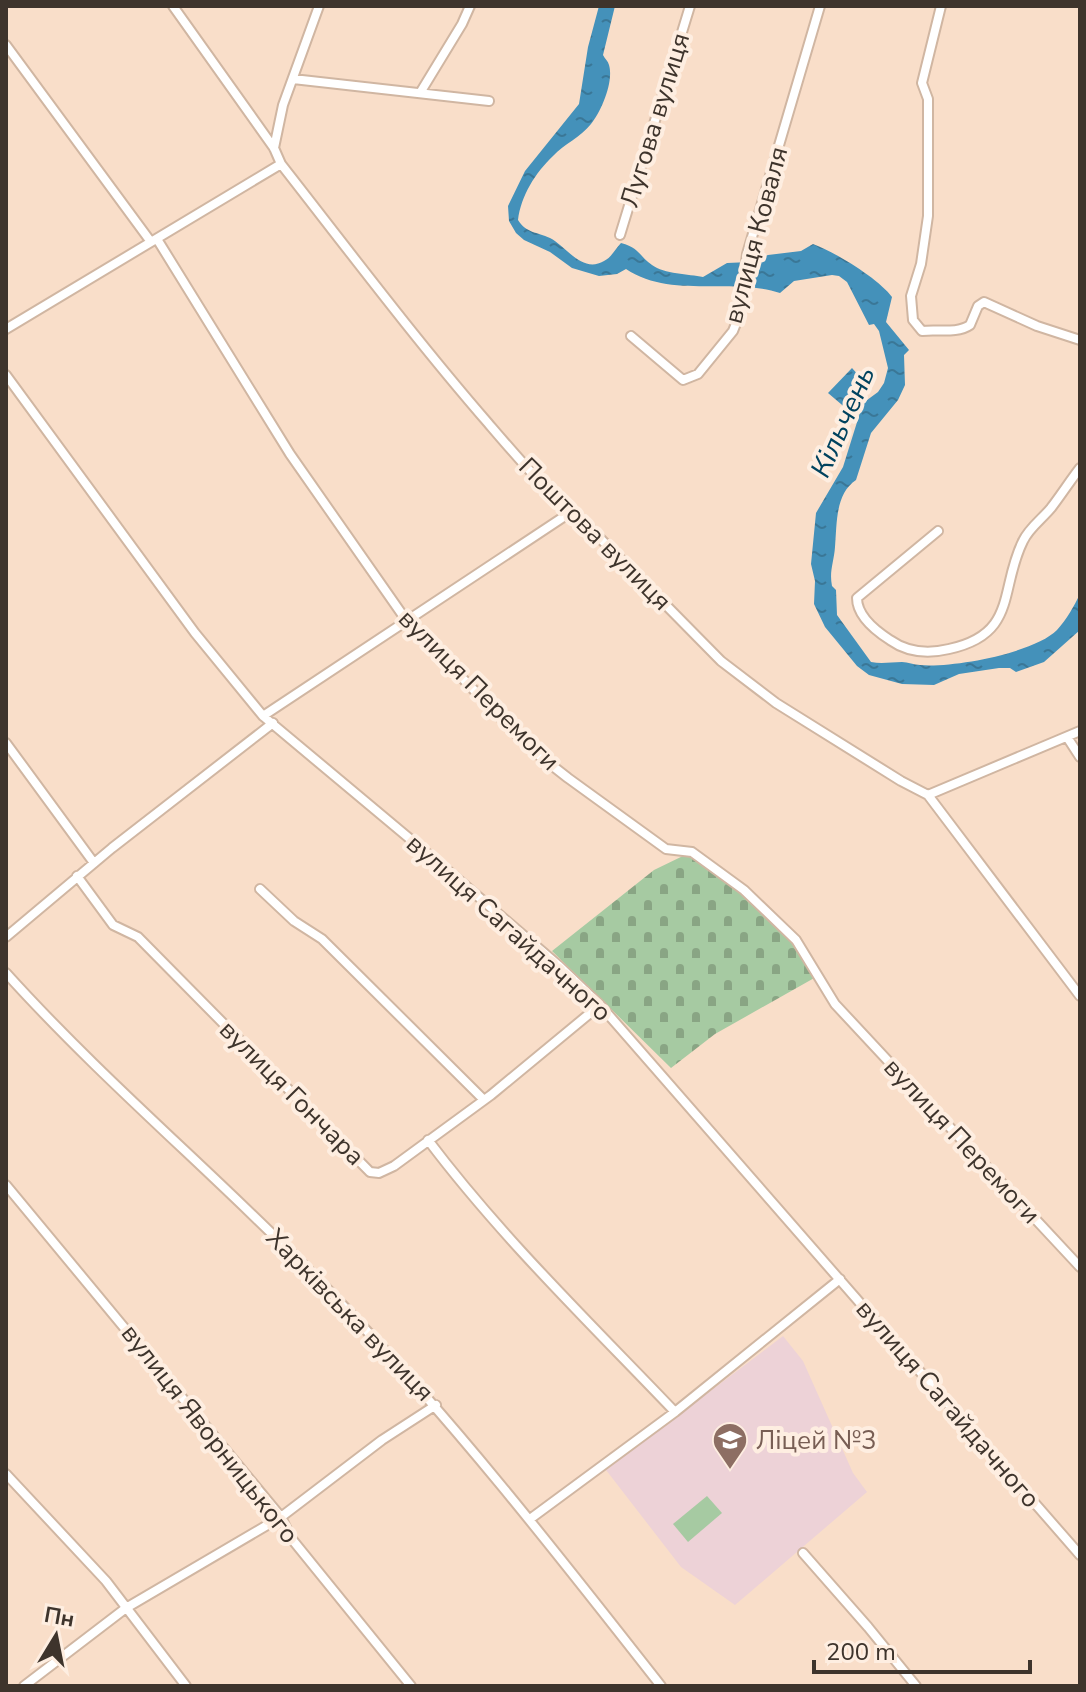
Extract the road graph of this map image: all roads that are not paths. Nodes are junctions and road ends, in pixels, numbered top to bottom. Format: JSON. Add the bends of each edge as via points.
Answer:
{"nodes":[{"id":1,"x":173,"y":6,"type":"edge"},
{"id":2,"x":319,"y":6,"type":"edge"},
{"id":3,"x":470,"y":6,"type":"edge"},
{"id":4,"x":690,"y":6,"type":"edge"},
{"id":5,"x":820,"y":6,"type":"edge"},
{"id":6,"x":941,"y":6,"type":"edge"},
{"id":7,"x":6,"y":45,"type":"edge"},
{"id":8,"x":293,"y":79,"type":"junction"},
{"id":9,"x":420,"y":93,"type":"junction"},
{"id":10,"x":489,"y":101,"type":"dead end"},
{"id":11,"x":274,"y":148,"type":"junction"},
{"id":12,"x":281,"y":164,"type":"junction"},
{"id":13,"x":620,"y":235,"type":"dead end"},
{"id":14,"x":154,"y":240,"type":"junction"},
{"id":15,"x":6,"y":329,"type":"edge"},
{"id":16,"x":631,"y":336,"type":"dead end"},
{"id":17,"x":1080,"y":340,"type":"edge"},
{"id":18,"x":6,"y":375,"type":"edge"},
{"id":19,"x":1080,"y":468,"type":"edge"},
{"id":20,"x":571,"y":512,"type":"junction"},
{"id":21,"x":938,"y":531,"type":"dead end"},
{"id":22,"x":406,"y":620,"type":"junction"},
{"id":23,"x":263,"y":716,"type":"junction"},
{"id":24,"x":273,"y":723,"type":"junction"},
{"id":25,"x":1080,"y":731,"type":"edge"},
{"id":26,"x":1067,"y":737,"type":"junction"},
{"id":27,"x":6,"y":743,"type":"edge"},
{"id":28,"x":1080,"y":757,"type":"edge"},
{"id":29,"x":928,"y":795,"type":"junction"},
{"id":30,"x":94,"y":863,"type":"junction"},
{"id":31,"x":77,"y":876,"type":"junction"},
{"id":32,"x":260,"y":889,"type":"dead end"},
{"id":33,"x":6,"y":937,"type":"edge"},
{"id":34,"x":6,"y":973,"type":"edge"},
{"id":35,"x":1080,"y":996,"type":"edge"},
{"id":36,"x":600,"y":1005,"type":"junction"},
{"id":37,"x":484,"y":1100,"type":"junction"},
{"id":38,"x":428,"y":1140,"type":"junction"},
{"id":39,"x":6,"y":1185,"type":"edge"},
{"id":40,"x":1080,"y":1267,"type":"edge"},
{"id":41,"x":840,"y":1279,"type":"junction"},
{"id":42,"x":436,"y":1405,"type":"junction"},
{"id":43,"x":675,"y":1412,"type":"junction"},
{"id":44,"x":6,"y":1474,"type":"edge"},
{"id":45,"x":281,"y":1517,"type":"junction"},
{"id":46,"x":530,"y":1519,"type":"junction"},
{"id":47,"x":803,"y":1553,"type":"dead end"},
{"id":48,"x":1080,"y":1555,"type":"edge"},
{"id":49,"x":126,"y":1608,"type":"junction"},
{"id":50,"x":24,"y":1686,"type":"edge"},
{"id":51,"x":186,"y":1686,"type":"edge"},
{"id":52,"x":411,"y":1686,"type":"edge"},
{"id":53,"x":661,"y":1686,"type":"edge"},
{"id":54,"x":916,"y":1686,"type":"edge"}],
"edges":[{"from":1,"to":11,"type":"street","name":"Поштова вулиця"},
{"from":2,"to":8,"type":"street"},
{"from":3,"to":9,"type":"street"},
{"from":4,"to":13,"type":"street","name":"Лугова вулиця"},
{"from":5,"to":16,"type":"street","name":"вулиця Коваля","via":[[747,254],[733,331],[698,374],[683,380]]},
{"from":6,"to":17,"type":"street","via":[[922,83],[928,99],[928,216],[911,296],[913,320],[922,331],[958,331],[970,325],[984,302]]},
{"from":7,"to":14,"type":"street","name":"вулиця Перемоги"},
{"from":8,"to":9,"type":"street"},
{"from":8,"to":11,"type":"street"},
{"from":9,"to":10,"type":"street"},
{"from":11,"to":12,"type":"street","name":"Поштова вулиця"},
{"from":12,"to":14,"type":"street"},
{"from":12,"to":20,"type":"street","name":"Поштова вулиця","via":[[457,387]]},
{"from":14,"to":15,"type":"street"},
{"from":14,"to":22,"type":"street","name":"вулиця Перемоги","via":[[290,454]]},
{"from":18,"to":23,"type":"street","name":"вулиця Сагайдачного","via":[[195,633]]},
{"from":19,"to":21,"type":"street","via":[[1022,542],[1004,608],[993,626],[974,641],[922,652],[876,631],[857,598]]},
{"from":20,"to":22,"type":"street"},
{"from":20,"to":29,"type":"street","name":"Поштова вулиця","via":[[721,661],[776,703]]},
{"from":22,"to":23,"type":"street"},
{"from":22,"to":40,"type":"street","name":"вулиця Перемоги","via":[[555,768],[666,849],[692,852],[744,890],[796,940],[835,1004]]},
{"from":23,"to":24,"type":"street","name":"вулиця Сагайдачного"},
{"from":24,"to":30,"type":"street"},
{"from":24,"to":36,"type":"street","name":"вулиця Сагайдачного"},
{"from":25,"to":26,"type":"street"},
{"from":26,"to":28,"type":"street"},
{"from":26,"to":29,"type":"street"},
{"from":27,"to":30,"type":"street"},
{"from":29,"to":35,"type":"street","name":"Поштова вулиця"},
{"from":30,"to":31,"type":"street"},
{"from":31,"to":33,"type":"street"},
{"from":31,"to":38,"type":"street","name":"вулиця Гончара","via":[[113,925],[138,937],[370,1172],[387,1171]]},
{"from":32,"to":37,"type":"street","via":[[322,939]]},
{"from":34,"to":42,"type":"street","name":"Харківська вулиця","via":[[273,1234]]},
{"from":36,"to":37,"type":"street","name":"вулиця Гончара"},
{"from":36,"to":41,"type":"street","name":"вулиця Сагайдачного"},
{"from":37,"to":38,"type":"street","name":"вулиця Гончара"},
{"from":38,"to":43,"type":"street","via":[[517,1245]]},
{"from":39,"to":45,"type":"street","name":"вулиця Яворницького"},
{"from":41,"to":43,"type":"street"},
{"from":41,"to":48,"type":"street","name":"вулиця Сагайдачного"},
{"from":42,"to":45,"type":"street"},
{"from":42,"to":46,"type":"street","name":"Харківська вулиця"},
{"from":43,"to":46,"type":"street"},
{"from":44,"to":49,"type":"street"},
{"from":45,"to":49,"type":"street"},
{"from":45,"to":52,"type":"street","name":"вулиця Яворницького","via":[[291,1538]]},
{"from":46,"to":53,"type":"street","name":"Харківська вулиця"},
{"from":47,"to":54,"type":"street"},
{"from":49,"to":50,"type":"street"},
{"from":49,"to":51,"type":"street"}]}
